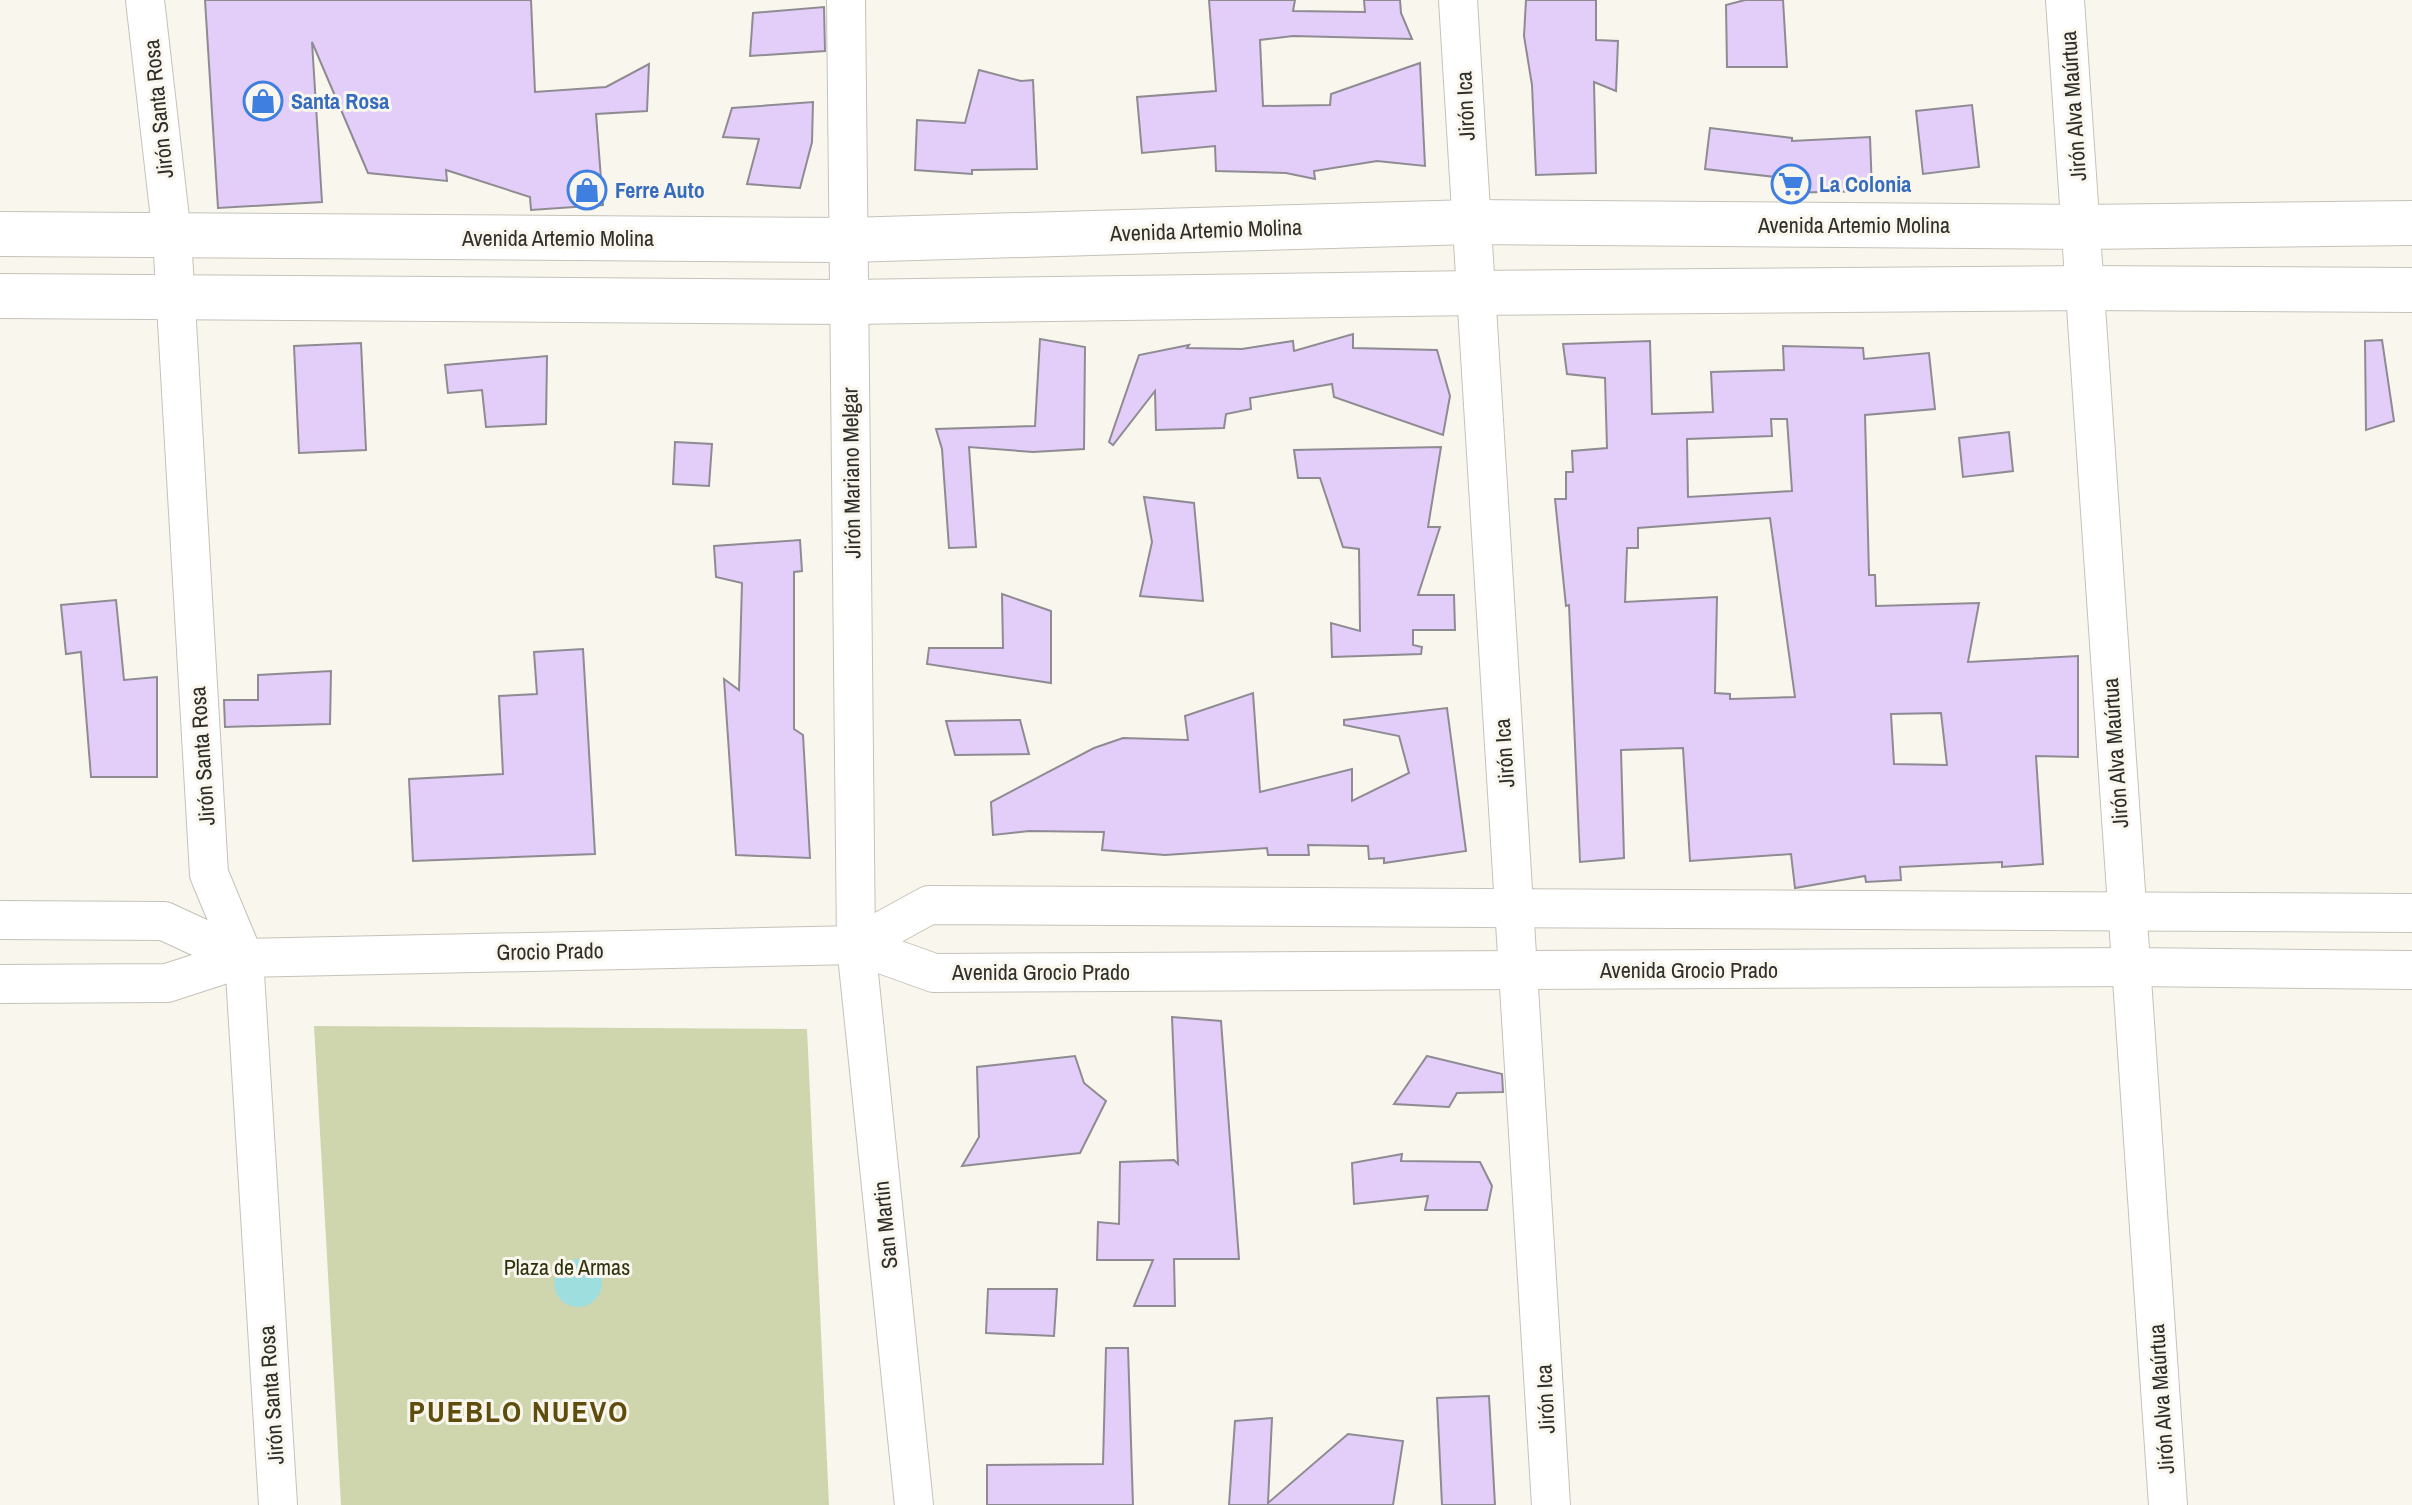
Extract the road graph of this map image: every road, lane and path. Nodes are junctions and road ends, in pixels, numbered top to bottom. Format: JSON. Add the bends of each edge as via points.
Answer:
{"nodes":[{"id":1,"x":145,"y":0,"type":"edge"},
{"id":2,"x":846,"y":0,"type":"edge"},
{"id":3,"x":1458,"y":0,"type":"edge"},
{"id":4,"x":2065,"y":0,"type":"edge"},
{"id":5,"x":1472,"y":222,"type":"junction"},
{"id":6,"x":2412,"y":223,"type":"edge"},
{"id":7,"x":2081,"y":227,"type":"junction"},
{"id":8,"x":0,"y":234,"type":"edge"},
{"id":9,"x":172,"y":236,"type":"junction"},
{"id":10,"x":848,"y":240,"type":"junction"},
{"id":11,"x":2084,"y":288,"type":"junction"},
{"id":12,"x":2412,"y":290,"type":"edge"},
{"id":13,"x":1474,"y":293,"type":"junction"},
{"id":14,"x":174,"y":295,"type":"junction"},
{"id":15,"x":0,"y":296,"type":"edge"},
{"id":16,"x":849,"y":302,"type":"junction"},
{"id":17,"x":1514,"y":905,"type":"junction"},
{"id":18,"x":2126,"y":911,"type":"junction"},
{"id":19,"x":2412,"y":913,"type":"edge"},
{"id":20,"x":0,"y":920,"type":"edge"},
{"id":21,"x":856,"y":945,"type":"junction"},
{"id":22,"x":244,"y":958,"type":"junction"},
{"id":23,"x":2131,"y":967,"type":"junction"},
{"id":24,"x":2412,"y":970,"type":"edge"},
{"id":25,"x":1519,"y":971,"type":"junction"},
{"id":26,"x":0,"y":984,"type":"edge"},
{"id":27,"x":278,"y":1505,"type":"edge"},
{"id":28,"x":914,"y":1505,"type":"edge"},
{"id":29,"x":1551,"y":1505,"type":"edge"},
{"id":30,"x":2168,"y":1505,"type":"edge"}],
"edges":[{"from":1,"to":9,"type":"street","name":"Jirón Santa Rosa"},
{"from":2,"to":10,"type":"street","name":"Jirón Mariano Melgar"},
{"from":3,"to":5,"type":"street","name":"Jirón Ica"},
{"from":4,"to":7,"type":"street","name":"Jirón Alva Maúrtua"},
{"from":5,"to":7,"type":"street","name":"Avenida Artemio Molina"},
{"from":5,"to":10,"type":"street","name":"Avenida Artemio Molina"},
{"from":5,"to":13,"type":"street","name":"Jirón Ica"},
{"from":6,"to":7,"type":"street","name":"Avenida Artemio Molina"},
{"from":7,"to":11,"type":"street","name":"Jirón Alva Maúrtua"},
{"from":8,"to":9,"type":"street","name":"Avenida Artemio Molina"},
{"from":9,"to":10,"type":"street","name":"Avenida Artemio Molina"},
{"from":9,"to":14,"type":"street","name":"Jirón Santa Rosa"},
{"from":10,"to":16,"type":"street","name":"Jirón Mariano Melgar"},
{"from":11,"to":12,"type":"street"},
{"from":11,"to":13,"type":"street"},
{"from":11,"to":18,"type":"street","name":"Jirón Alva Maúrtua"},
{"from":13,"to":16,"type":"street"},
{"from":13,"to":17,"type":"street","name":"Jirón Ica"},
{"from":14,"to":15,"type":"street"},
{"from":14,"to":16,"type":"street"},
{"from":14,"to":22,"type":"street","name":"Jirón Santa Rosa","via":[[209,874]]},
{"from":16,"to":21,"type":"street","name":"Jirón Mariano Melgar"},
{"from":17,"to":18,"type":"street"},
{"from":17,"to":21,"type":"street","via":[[929,905]]},
{"from":17,"to":25,"type":"street","name":"Jirón Ica"},
{"from":18,"to":19,"type":"street"},
{"from":18,"to":23,"type":"street","name":"Jirón Alva Maúrtua"},
{"from":20,"to":22,"type":"street","via":[[164,921]]},
{"from":21,"to":22,"type":"street","name":"Grocio Prado"},
{"from":21,"to":25,"type":"street","name":"Avenida Grocio Prado","via":[[934,973]]},
{"from":21,"to":28,"type":"street","name":"San Martin"},
{"from":22,"to":26,"type":"street","via":[[167,983]]},
{"from":22,"to":27,"type":"street","name":"Jirón Santa Rosa"},
{"from":23,"to":24,"type":"street","name":"Avenida Grocio Prado"},
{"from":23,"to":25,"type":"street","name":"Avenida Grocio Prado"},
{"from":23,"to":30,"type":"street","name":"Jirón Alva Maúrtua"},
{"from":25,"to":29,"type":"street","name":"Jirón Ica"}]}
